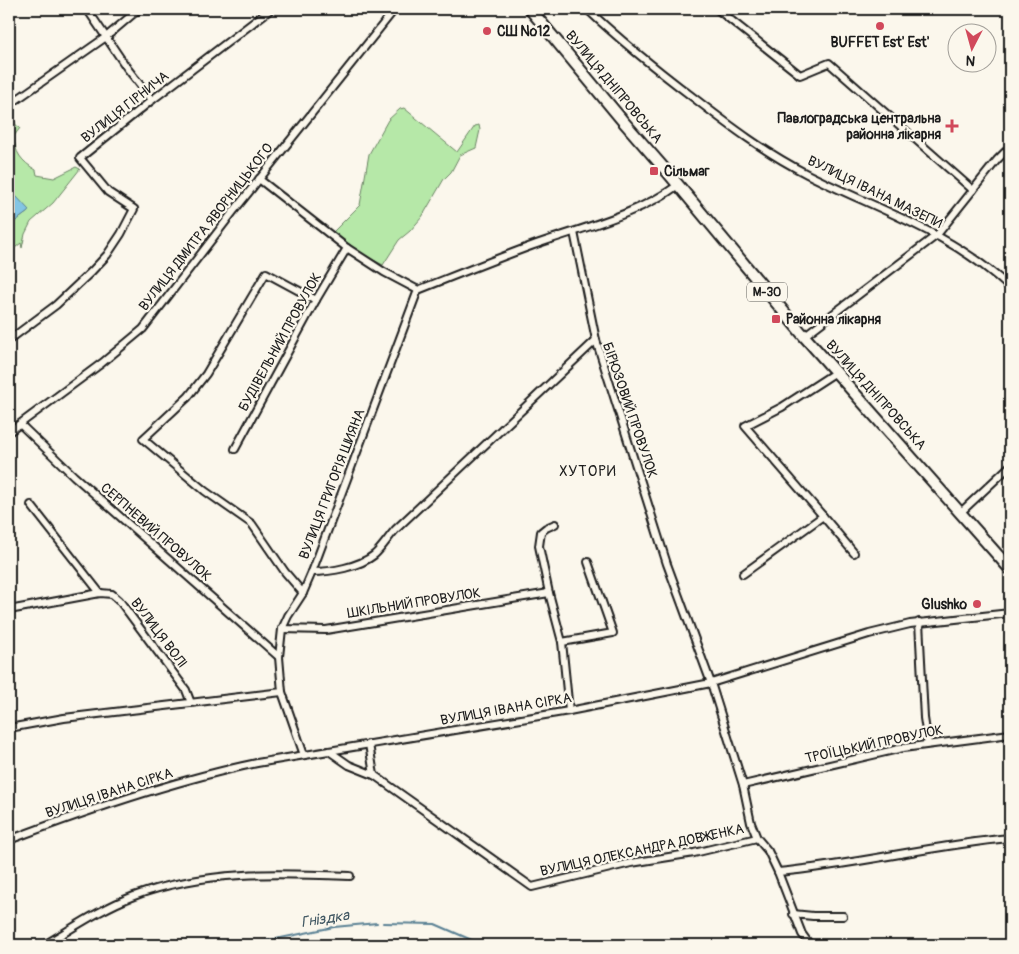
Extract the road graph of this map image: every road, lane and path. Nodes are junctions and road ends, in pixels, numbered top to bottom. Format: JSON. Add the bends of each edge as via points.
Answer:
{"nodes":[{"id":1,"x":87,"y":9,"type":"edge"},
{"id":2,"x":139,"y":9,"type":"edge"},
{"id":3,"x":271,"y":9,"type":"edge"},
{"id":4,"x":395,"y":9,"type":"edge"},
{"id":5,"x":530,"y":9,"type":"edge"},
{"id":6,"x":587,"y":9,"type":"edge"},
{"id":7,"x":717,"y":9,"type":"edge"},
{"id":8,"x":106,"y":37,"type":"junction"},
{"id":9,"x":152,"y":100,"type":"junction"},
{"id":10,"x":9,"y":105,"type":"edge"},
{"id":11,"x":1010,"y":147,"type":"edge"},
{"id":12,"x":259,"y":179,"type":"junction"},
{"id":13,"x":678,"y":185,"type":"junction"},
{"id":14,"x":974,"y":190,"type":"junction"},
{"id":15,"x":574,"y":232,"type":"junction"},
{"id":16,"x":937,"y":235,"type":"junction"},
{"id":17,"x":346,"y":248,"type":"junction"},
{"id":18,"x":1009,"y":283,"type":"edge"},
{"id":19,"x":418,"y":290,"type":"junction"},
{"id":20,"x":316,"y":300,"type":"junction"},
{"id":21,"x":804,"y":336,"type":"junction"},
{"id":22,"x":9,"y":340,"type":"edge"},
{"id":23,"x":596,"y":340,"type":"junction"},
{"id":24,"x":836,"y":372,"type":"junction"},
{"id":25,"x":20,"y":424,"type":"junction"},
{"id":26,"x":9,"y":432,"type":"edge"},
{"id":27,"x":236,"y":450,"type":"dead end"},
{"id":28,"x":1010,"y":466,"type":"edge"},
{"id":29,"x":31,"y":505,"type":"dead end"},
{"id":30,"x":961,"y":512,"type":"junction"},
{"id":31,"x":823,"y":516,"type":"junction"},
{"id":32,"x":555,"y":524,"type":"dead end"},
{"id":33,"x":854,"y":553,"type":"dead end"},
{"id":34,"x":588,"y":562,"type":"dead end"},
{"id":35,"x":1010,"y":569,"type":"edge"},
{"id":36,"x":312,"y":572,"type":"junction"},
{"id":37,"x":743,"y":574,"type":"dead end"},
{"id":38,"x":100,"y":593,"type":"junction"},
{"id":39,"x":303,"y":593,"type":"junction"},
{"id":40,"x":549,"y":593,"type":"junction"},
{"id":41,"x":9,"y":608,"type":"edge"},
{"id":42,"x":1010,"y":614,"type":"edge"},
{"id":43,"x":919,"y":622,"type":"junction"},
{"id":44,"x":282,"y":629,"type":"junction"},
{"id":45,"x":562,"y":642,"type":"junction"},
{"id":46,"x":279,"y":657,"type":"junction"},
{"id":47,"x":711,"y":683,"type":"junction"},
{"id":48,"x":282,"y":692,"type":"junction"},
{"id":49,"x":191,"y":703,"type":"junction"},
{"id":50,"x":570,"y":711,"type":"junction"},
{"id":51,"x":9,"y":728,"type":"edge"},
{"id":52,"x":1010,"y":734,"type":"edge"},
{"id":53,"x":369,"y":744,"type":"junction"},
{"id":54,"x":928,"y":744,"type":"junction"},
{"id":55,"x":329,"y":751,"type":"junction"},
{"id":56,"x":304,"y":756,"type":"junction"},
{"id":57,"x":374,"y":775,"type":"junction"},
{"id":58,"x":743,"y":785,"type":"junction"},
{"id":59,"x":757,"y":838,"type":"junction"},
{"id":60,"x":1010,"y":838,"type":"edge"},
{"id":61,"x":9,"y":840,"type":"edge"},
{"id":62,"x":778,"y":872,"type":"junction"},
{"id":63,"x":350,"y":876,"type":"dead end"},
{"id":64,"x":793,"y":914,"type":"junction"},
{"id":65,"x":843,"y":916,"type":"dead end"},
{"id":66,"x":44,"y":945,"type":"edge"},
{"id":67,"x":810,"y":945,"type":"edge"}],
"edges":[{"from":1,"to":8,"type":"street"},
{"from":2,"to":8,"type":"street"},
{"from":3,"to":9,"type":"street","name":"ВУЛИЦЯ ГІРНИЧА"},
{"from":4,"to":12,"type":"street","name":"ВУЛИЦЯ ДМИТРА ЯВОРНИЦЬКОГО"},
{"from":5,"to":13,"type":"highway","name":"ВУЛИЦЯ ДНІПРОВСЬКА","number":"М-30"},
{"from":6,"to":16,"type":"street","name":"ВУЛИЦЯ ІВАНА МАЗЕПИ","via":[[616,37],[759,146],[806,173]]},
{"from":7,"to":14,"type":"street","via":[[800,75],[829,63]]},
{"from":8,"to":9,"type":"street"},
{"from":8,"to":10,"type":"street"},
{"from":9,"to":22,"type":"street","name":"ВУЛИЦЯ ГІРНИЧА","via":[[80,158],[108,192],[134,209],[121,234],[102,260],[56,305]]},
{"from":11,"to":14,"type":"street"},
{"from":12,"to":17,"type":"street"},
{"from":12,"to":25,"type":"street","name":"ВУЛИЦЯ ДМИТРА ЯВОРНИЦЬКОГО","via":[[143,329]]},
{"from":13,"to":15,"type":"street","via":[[627,212]]},
{"from":13,"to":21,"type":"highway","name":"ВУЛИЦЯ ДНІПРОВСЬКА","number":"М-30"},
{"from":14,"to":16,"type":"street"},
{"from":15,"to":19,"type":"street"},
{"from":15,"to":23,"type":"street"},
{"from":16,"to":18,"type":"street","name":"ВУЛИЦЯ ІВАНА МАЗЕПИ"},
{"from":16,"to":21,"type":"street"},
{"from":17,"to":19,"type":"street"},
{"from":17,"to":20,"type":"street","name":"БУДІВЕЛЬНИЙ ПРОВУЛОК"},
{"from":19,"to":36,"type":"street","name":"ВУЛИЦЯ ГРИГОРІЯ ШИЯНА"},
{"from":20,"to":27,"type":"street","name":"БУДІВЕЛЬНИЙ ПРОВУЛОК"},
{"from":20,"to":39,"type":"street","via":[[266,273],[206,374],[188,397],[143,439],[205,491],[252,524]]},
{"from":21,"to":24,"type":"highway","name":"ВУЛИЦЯ ДНІПРОВСЬКА","number":"М-30"},
{"from":23,"to":36,"type":"street","name":"БІРЮЗОВИЙ ПРОВУЛОК","via":[[395,530],[375,554],[358,564]]},
{"from":23,"to":47,"type":"street","name":"БІРЮЗОВИЙ ПРОВУЛОК","via":[[667,564]]},
{"from":24,"to":30,"type":"highway","name":"ВУЛИЦЯ ДНІПРОВСЬКА","number":"М-30"},
{"from":24,"to":31,"type":"street","via":[[746,426]]},
{"from":25,"to":26,"type":"street","name":"ВУЛИЦЯ ДМИТРА ЯВОРНИЦЬКОГО"},
{"from":25,"to":46,"type":"street","name":"СЕРПНЕВИЙ ПРОВУЛОК","via":[[74,476]]},
{"from":28,"to":30,"type":"street"},
{"from":29,"to":38,"type":"street"},
{"from":30,"to":35,"type":"highway","name":"ВУЛИЦЯ ДНІПРОВСЬКА","number":"М-30"},
{"from":31,"to":33,"type":"street"},
{"from":31,"to":37,"type":"street"},
{"from":32,"to":40,"type":"street","via":[[546,528],[539,539]]},
{"from":34,"to":45,"type":"street","via":[[613,633]]},
{"from":36,"to":39,"type":"street","name":"ВУЛИЦЯ ГРИГОРІЯ ШИЯНА"},
{"from":38,"to":41,"type":"street"},
{"from":38,"to":49,"type":"street","name":"ВУЛИЦЯ ВОЛІ","via":[[112,594],[119,600],[186,690]]},
{"from":39,"to":44,"type":"street","name":"ВУЛИЦЯ ГРИГОРІЯ ШИЯНА"},
{"from":40,"to":44,"type":"street","name":"ШКІЛЬНИЙ ПРОВУЛОК","via":[[326,630]]},
{"from":40,"to":45,"type":"street"},
{"from":42,"to":43,"type":"street","name":"ВУЛИЦЯ ІВАНА СІРКА"},
{"from":43,"to":47,"type":"street","name":"ВУЛИЦЯ ІВАНА СІРКА"},
{"from":43,"to":54,"type":"street"},
{"from":44,"to":46,"type":"street","name":"ВУЛИЦЯ ГРИГОРІЯ ШИЯНА"},
{"from":45,"to":50,"type":"street"},
{"from":46,"to":48,"type":"street","name":"ВУЛИЦЯ ГРИГОРІЯ ШИЯНА"},
{"from":47,"to":50,"type":"street","name":"ВУЛИЦЯ ІВАНА СІРКА"},
{"from":47,"to":58,"type":"street","name":"БІРЮЗОВИЙ ПРОВУЛОК"},
{"from":48,"to":49,"type":"street"},
{"from":48,"to":56,"type":"street","name":"ВУЛИЦЯ ГРИГОРІЯ ШИЯНА"},
{"from":49,"to":51,"type":"street"},
{"from":50,"to":53,"type":"street","name":"ВУЛИЦЯ ІВАНА СІРКА"},
{"from":52,"to":54,"type":"street","name":"ТРОЇЦЬКИЙ ПРОВУЛОК"},
{"from":53,"to":55,"type":"street","name":"ВУЛИЦЯ ІВАНА СІРКА"},
{"from":53,"to":57,"type":"street"},
{"from":54,"to":58,"type":"street","name":"ТРОЇЦЬКИЙ ПРОВУЛОК"},
{"from":55,"to":56,"type":"street","name":"ВУЛИЦЯ ІВАНА СІРКА"},
{"from":55,"to":57,"type":"street","name":"ВУЛИЦЯ ОЛЕКСАНДРА ДОВЖЕНКА","via":[[349,765]]},
{"from":56,"to":61,"type":"street","name":"ВУЛИЦЯ ІВАНА СІРКА","via":[[221,770],[91,810]]},
{"from":57,"to":59,"type":"street","name":"ВУЛИЦЯ ОЛЕКСАНДРА ДОВЖЕНКА","via":[[532,887],[630,863],[694,853]]},
{"from":58,"to":59,"type":"street","name":"БІРЮЗОВИЙ ПРОВУЛОК"},
{"from":59,"to":62,"type":"street","name":"ВУЛИЦЯ ОЛЕКСАНДРА ДОВЖЕНКА","via":[[768,851]]},
{"from":60,"to":62,"type":"street"},
{"from":62,"to":64,"type":"street","name":"ВУЛИЦЯ ОЛЕКСАНДРА ДОВЖЕНКА"},
{"from":63,"to":66,"type":"street","via":[[263,874],[207,878],[169,886],[132,897]]},
{"from":64,"to":65,"type":"street"},
{"from":64,"to":67,"type":"street","name":"ВУЛИЦЯ ОЛЕКСАНДРА ДОВЖЕНКА"}]}
